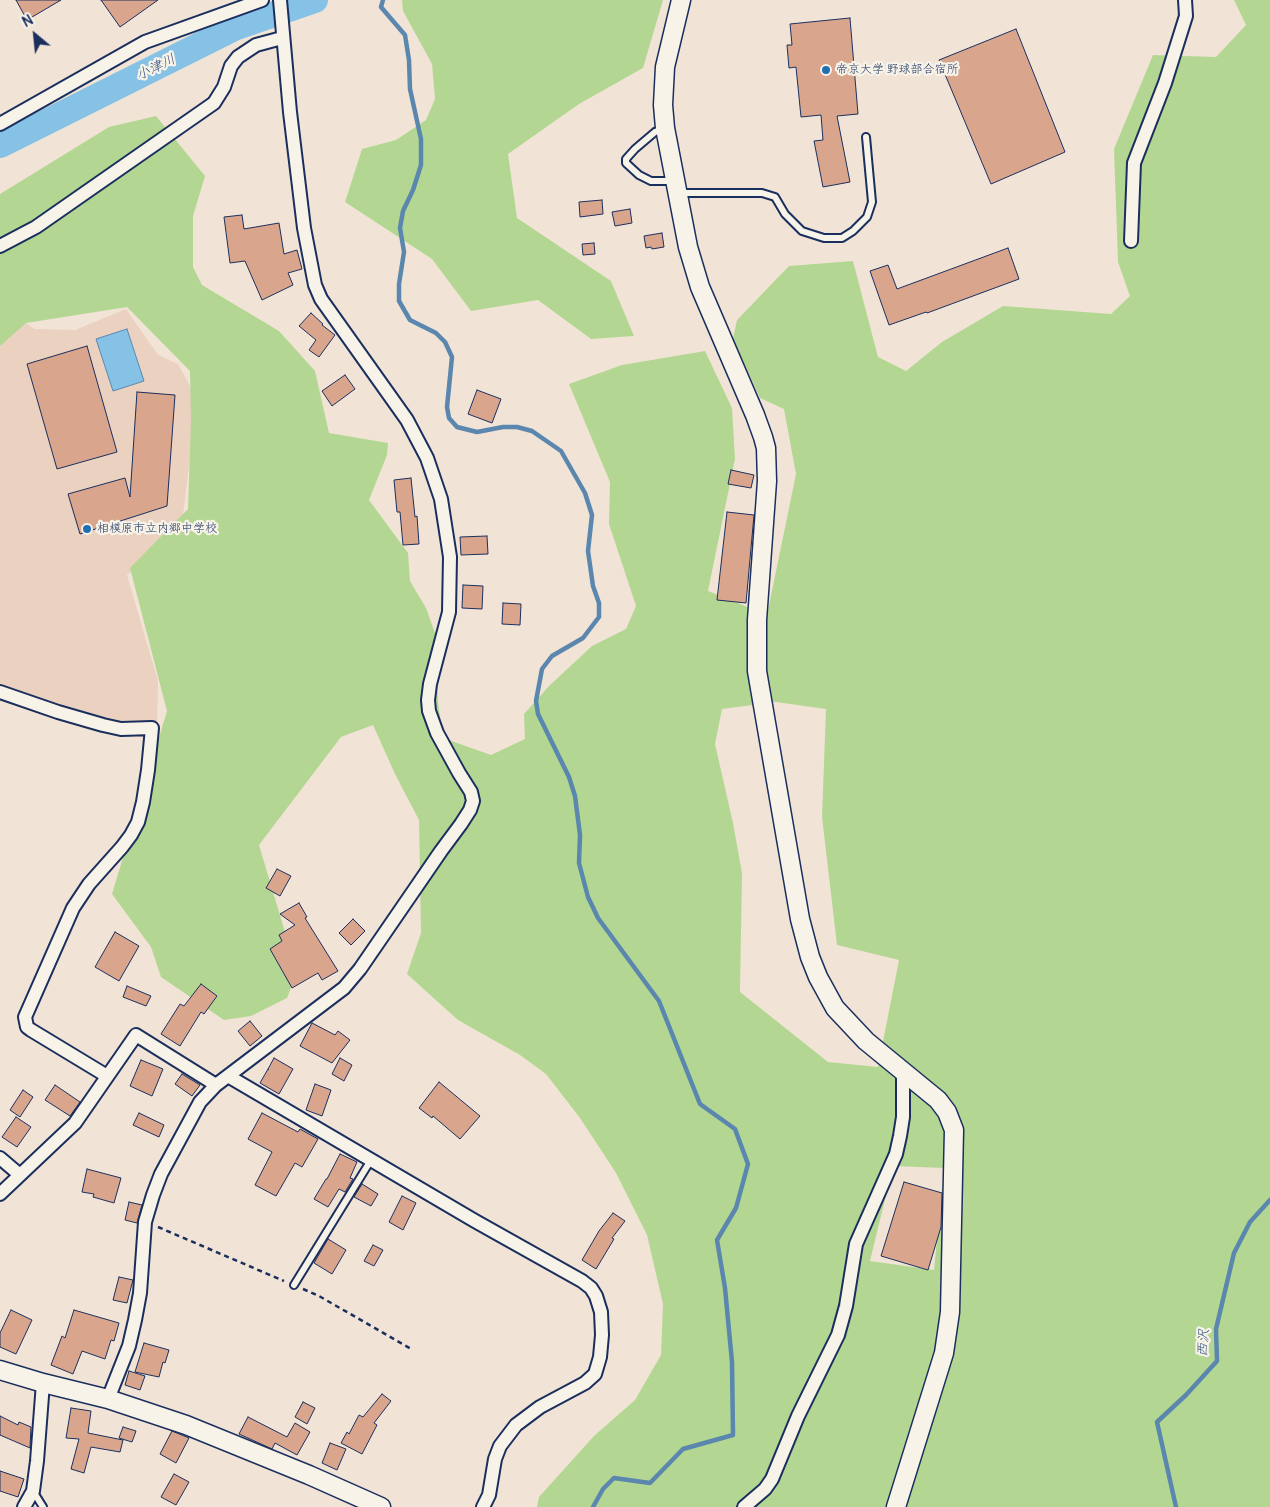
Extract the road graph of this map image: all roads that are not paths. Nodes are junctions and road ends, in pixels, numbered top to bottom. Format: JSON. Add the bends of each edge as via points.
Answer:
{"nodes":[{"id":1,"x":262,"y":0,"type":"edge"},
{"id":2,"x":280,"y":0,"type":"edge"},
{"id":3,"x":680,"y":0,"type":"edge"},
{"id":4,"x":1186,"y":0,"type":"edge"},
{"id":5,"x":282,"y":38,"type":"junction"},
{"id":6,"x":0,"y":124,"type":"edge"},
{"id":7,"x":665,"y":128,"type":"junction"},
{"id":8,"x":866,"y":137,"type":"dead end"},
{"id":9,"x":676,"y":187,"type":"junction"},
{"id":10,"x":1131,"y":241,"type":"dead end"},
{"id":11,"x":0,"y":246,"type":"edge"},
{"id":12,"x":0,"y":692,"type":"edge"},
{"id":13,"x":903,"y":1073,"type":"junction"},
{"id":14,"x":107,"y":1076,"type":"junction"},
{"id":15,"x":228,"y":1076,"type":"junction"},
{"id":16,"x":216,"y":1084,"type":"junction"},
{"id":17,"x":0,"y":1158,"type":"edge"},
{"id":18,"x":371,"y":1160,"type":"junction"},
{"id":19,"x":20,"y":1175,"type":"junction"},
{"id":20,"x":0,"y":1194,"type":"edge"},
{"id":21,"x":294,"y":1285,"type":"road end"},
{"id":22,"x":0,"y":1370,"type":"edge"},
{"id":23,"x":43,"y":1383,"type":"junction"},
{"id":24,"x":108,"y":1399,"type":"junction"},
{"id":25,"x":33,"y":1491,"type":"junction"},
{"id":26,"x":24,"y":1507,"type":"edge"},
{"id":27,"x":43,"y":1507,"type":"edge"},
{"id":28,"x":381,"y":1507,"type":"edge"},
{"id":29,"x":483,"y":1507,"type":"edge"},
{"id":30,"x":744,"y":1507,"type":"edge"},
{"id":31,"x":896,"y":1507,"type":"edge"}],
"edges":[{"from":1,"to":6,"type":"street","via":[[145,42]]},
{"from":2,"to":5,"type":"street"},
{"from":3,"to":7,"type":"street","via":[[665,67]]},
{"from":4,"to":10,"type":"street","via":[[1186,16],[1165,83],[1134,163]]},
{"from":5,"to":11,"type":"street","via":[[256,45],[238,57],[214,103],[36,228]]},
{"from":5,"to":15,"type":"street","via":[[304,228],[315,285],[321,299],[407,420],[427,458],[441,499],[450,557],[450,612],[428,700],[437,733],[473,801],[461,824],[348,983]]},
{"from":7,"to":9,"type":"street"},
{"from":7,"to":9,"type":"lane","via":[[635,149],[626,163],[651,181]]},
{"from":8,"to":9,"type":"lane","via":[[872,202],[866,217],[854,231],[842,238],[824,238],[802,230],[785,214],[775,197],[762,193]]},
{"from":9,"to":13,"type":"street","via":[[700,287],[766,448],[767,490],[758,603],[757,671],[805,938],[818,977],[835,1008],[854,1030]]},
{"from":12,"to":14,"type":"street","via":[[103,725],[121,729],[152,728],[138,822],[127,841],[89,884],[73,908],[25,1017],[31,1030]]},
{"from":13,"to":30,"type":"street","via":[[900,1136],[889,1170],[856,1244],[838,1335],[798,1416],[772,1479],[765,1490]]},
{"from":13,"to":31,"type":"street","via":[[938,1100],[954,1130],[952,1286],[944,1353]]},
{"from":14,"to":16,"type":"street","via":[[136,1035]]},
{"from":14,"to":19,"type":"street","via":[[75,1123]]},
{"from":15,"to":16,"type":"street"},
{"from":15,"to":18,"type":"street"},
{"from":16,"to":24,"type":"street","via":[[200,1102],[153,1195],[145,1222],[140,1293],[128,1346]]},
{"from":17,"to":19,"type":"street"},
{"from":18,"to":21,"type":"lane"},
{"from":18,"to":29,"type":"street","via":[[582,1281],[599,1303],[602,1346],[595,1374],[516,1425],[495,1458]]},
{"from":19,"to":20,"type":"street"},
{"from":22,"to":23,"type":"street"},
{"from":23,"to":24,"type":"street"},
{"from":23,"to":25,"type":"street"},
{"from":24,"to":28,"type":"street","via":[[204,1432]]},
{"from":25,"to":26,"type":"street"},
{"from":25,"to":27,"type":"lane"}]}
